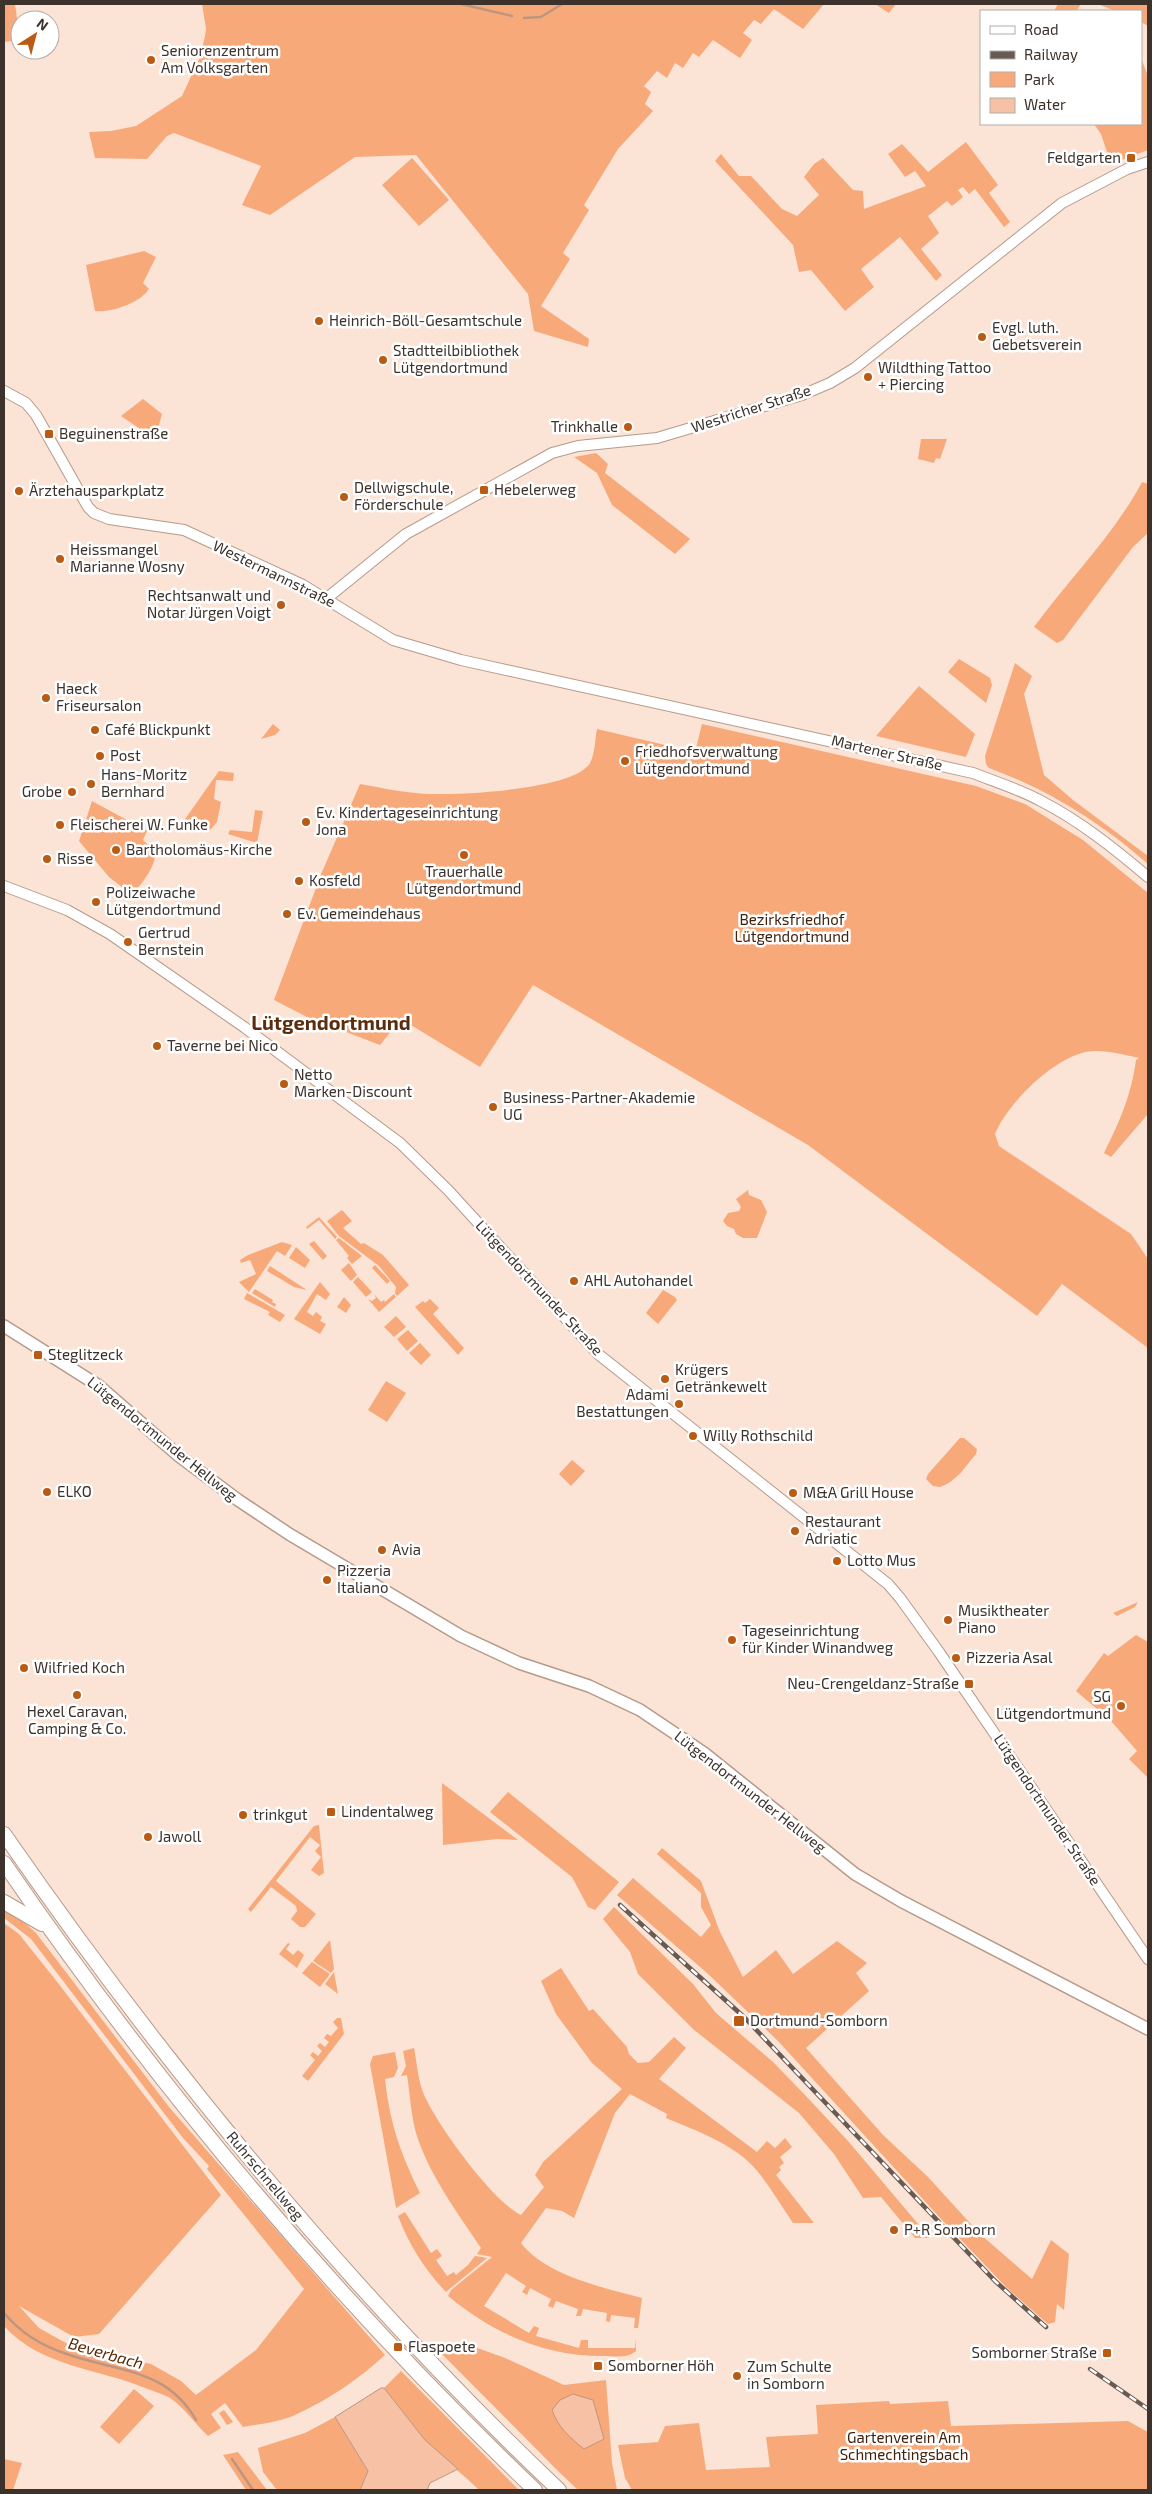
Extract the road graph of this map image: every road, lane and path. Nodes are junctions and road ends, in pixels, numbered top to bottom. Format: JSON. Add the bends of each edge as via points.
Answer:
{"nodes":[{"id":1,"x":1148,"y":162,"type":"edge"},
{"id":2,"x":4,"y":391,"type":"edge"},
{"id":3,"x":327,"y":598,"type":"junction"},
{"id":4,"x":599,"y":689,"type":"joint"},
{"id":5,"x":1148,"y":878,"type":"edge"},
{"id":6,"x":4,"y":886,"type":"edge"},
{"id":7,"x":4,"y":1326,"type":"edge"},
{"id":8,"x":4,"y":1834,"type":"edge"},
{"id":9,"x":4,"y":1864,"type":"edge"},
{"id":10,"x":4,"y":1902,"type":"edge"},
{"id":11,"x":62,"y":1946,"type":"junction"},
{"id":12,"x":1148,"y":1959,"type":"edge"},
{"id":13,"x":1148,"y":2029,"type":"edge"},
{"id":14,"x":535,"y":2490,"type":"edge"},
{"id":15,"x":559,"y":2490,"type":"edge"}],
"edges":[{"from":1,"to":3,"type":"street","name":"Westricher Straße","via":[[1126,169],[1062,203],[855,368],[830,383],[802,395],[657,438],[578,446],[552,453],[406,534]]},
{"from":2,"to":3,"type":"street","name":"Westermannstraße","via":[[26,403],[36,414],[80,495],[94,513],[124,522],[184,530]]},
{"from":3,"to":4,"type":"street","name":"Westermannstraße","via":[[377,632],[407,646]]},
{"from":4,"to":5,"type":"street","name":"Martener Straße","via":[[973,773],[1017,789],[1064,813],[1093,832]]},
{"from":6,"to":12,"type":"street","name":"Lütgendortmunder Straße","via":[[67,910],[110,934],[244,1027],[400,1144],[448,1190],[598,1354],[888,1584],[949,1667]]},
{"from":7,"to":13,"type":"main road","name":"Lütgendortmunder Hellweg","via":[[99,1386],[179,1456],[289,1534],[461,1636],[519,1663],[589,1686],[640,1710],[715,1761],[855,1874],[900,1901]]},
{"from":8,"to":15,"type":"highway","name":"Ruhrschnellweg","via":[[86,1950],[178,2070],[277,2190],[435,2366]]},
{"from":9,"to":11,"type":"highway","name":"Ruhrschnellweg"},
{"from":10,"to":11,"type":"highway","via":[[50,1930]]},
{"from":11,"to":14,"type":"highway","name":"Ruhrschnellweg","via":[[224,2154],[299,2242],[422,2377]]}]}
